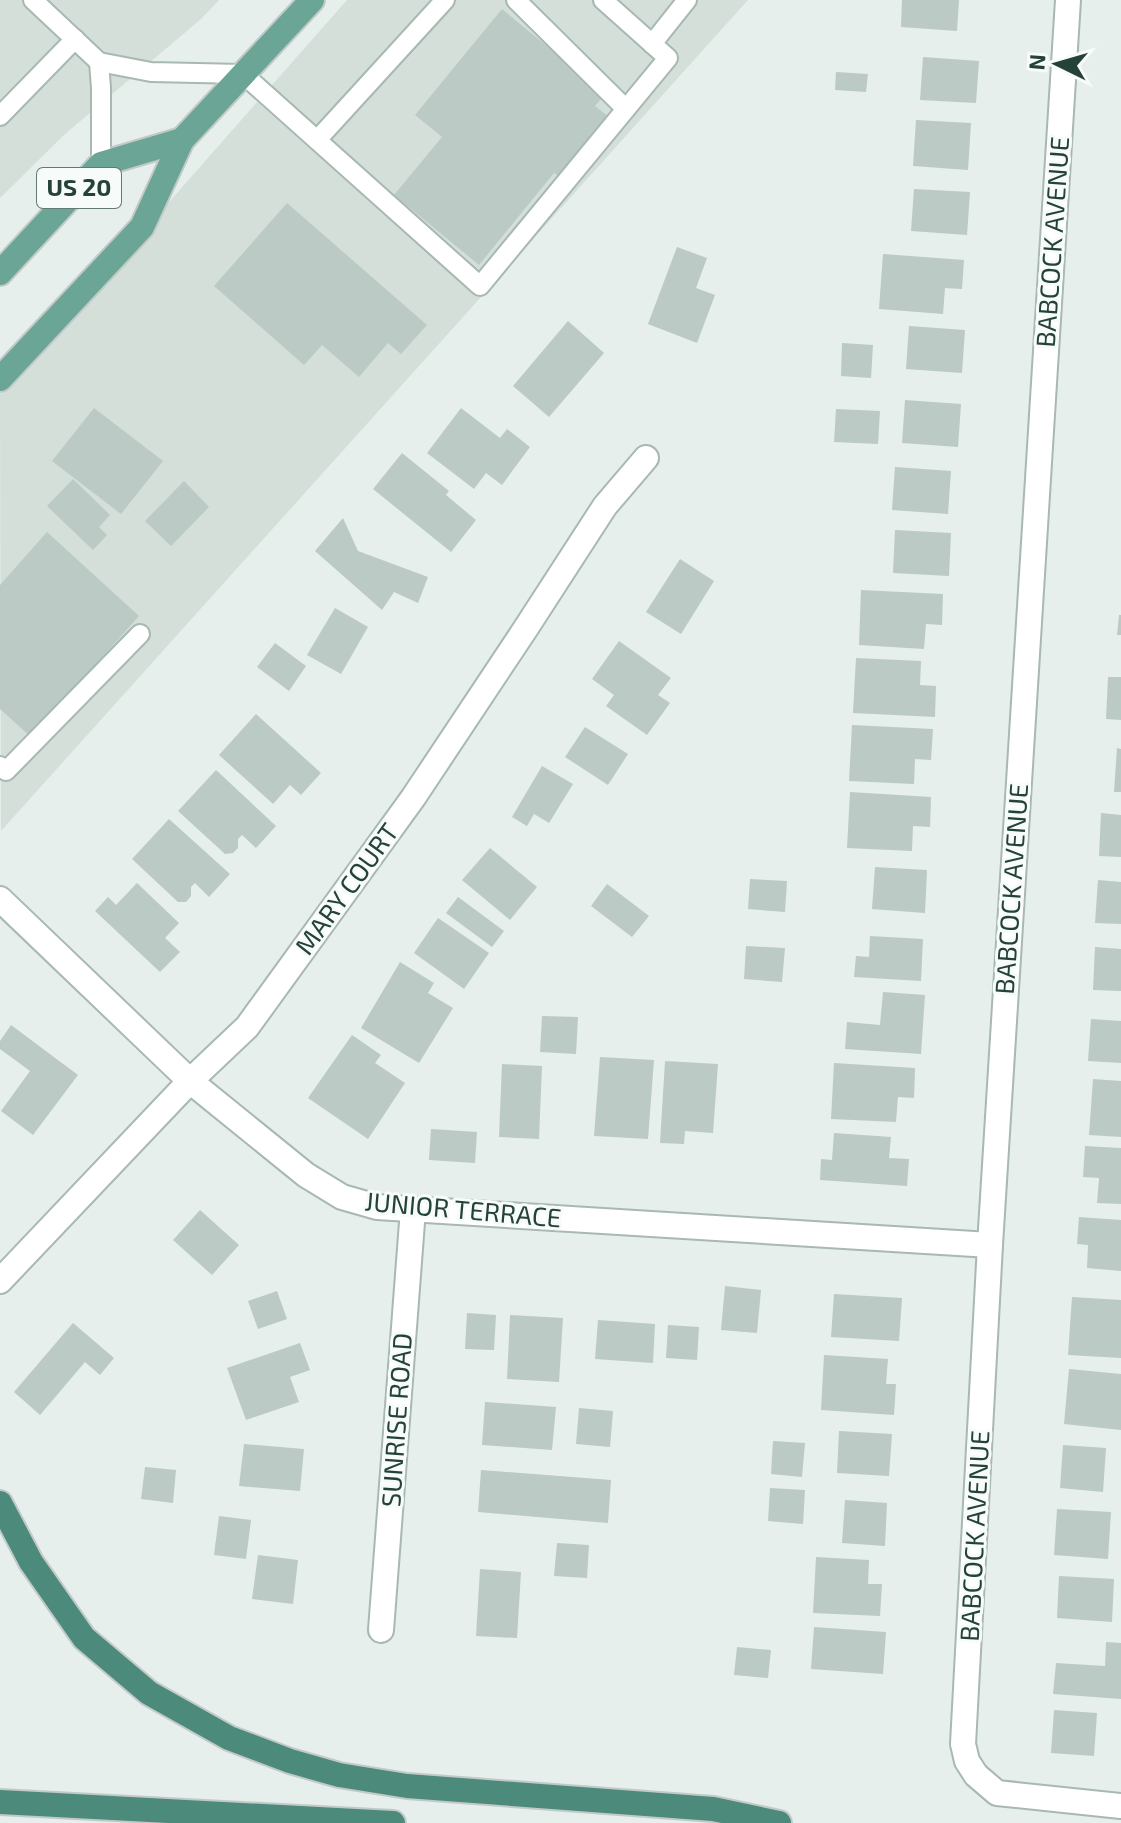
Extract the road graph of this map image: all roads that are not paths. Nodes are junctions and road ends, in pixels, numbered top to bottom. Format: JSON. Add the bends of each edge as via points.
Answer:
{"nodes":[{"id":1,"x":33,"y":0,"type":"edge"},
{"id":2,"x":312,"y":0,"type":"edge"},
{"id":3,"x":445,"y":0,"type":"edge"},
{"id":4,"x":516,"y":0,"type":"edge"},
{"id":5,"x":603,"y":0,"type":"edge"},
{"id":6,"x":687,"y":0,"type":"edge"},
{"id":7,"x":1068,"y":0,"type":"edge"},
{"id":8,"x":75,"y":39,"type":"junction"},
{"id":9,"x":652,"y":44,"type":"junction"},
{"id":10,"x":99,"y":62,"type":"junction"},
{"id":11,"x":243,"y":74,"type":"junction"},
{"id":12,"x":626,"y":109,"type":"junction"},
{"id":13,"x":0,"y":116,"type":"edge"},
{"id":14,"x":182,"y":140,"type":"junction"},
{"id":15,"x":317,"y":140,"type":"junction"},
{"id":16,"x":101,"y":164,"type":"junction"},
{"id":17,"x":0,"y":273,"type":"edge"},
{"id":18,"x":0,"y":379,"type":"edge"},
{"id":19,"x":646,"y":458,"type":"dead end"},
{"id":20,"x":140,"y":634,"type":"dead end"},
{"id":21,"x":0,"y":766,"type":"edge"},
{"id":22,"x":0,"y":899,"type":"edge"},
{"id":23,"x":190,"y":1081,"type":"junction"},
{"id":24,"x":413,"y":1209,"type":"junction"},
{"id":25,"x":990,"y":1245,"type":"junction"},
{"id":26,"x":0,"y":1281,"type":"edge"},
{"id":27,"x":0,"y":1503,"type":"edge"},
{"id":28,"x":381,"y":1630,"type":"dead end"},
{"id":29,"x":0,"y":1802,"type":"edge"},
{"id":30,"x":1121,"y":1806,"type":"edge"},
{"id":31,"x":393,"y":1823,"type":"edge"},
{"id":32,"x":779,"y":1823,"type":"edge"}],
"edges":[{"from":1,"to":8,"type":"lane"},
{"from":2,"to":11,"type":"main road","number":"US 20"},
{"from":3,"to":15,"type":"lane"},
{"from":4,"to":12,"type":"lane"},
{"from":5,"to":9,"type":"lane"},
{"from":6,"to":9,"type":"lane"},
{"from":7,"to":25,"type":"street","name":"BABCOCK AVENUE"},
{"from":8,"to":10,"type":"lane"},
{"from":8,"to":13,"type":"lane"},
{"from":9,"to":12,"type":"lane","via":[[668,58]]},
{"from":10,"to":11,"type":"lane","via":[[151,72]]},
{"from":10,"to":16,"type":"lane"},
{"from":11,"to":14,"type":"main road","number":"US 20"},
{"from":11,"to":15,"type":"lane"},
{"from":12,"to":15,"type":"lane","via":[[480,286]]},
{"from":14,"to":16,"type":"main road","number":"US 20"},
{"from":14,"to":18,"type":"main road","number":"US 20","via":[[142,227]]},
{"from":16,"to":17,"type":"main road","number":"US 20"},
{"from":19,"to":23,"type":"street","name":"MARY COURT","via":[[605,506],[413,798],[247,1027]]},
{"from":20,"to":21,"type":"lane","via":[[6,771]]},
{"from":22,"to":23,"type":"street","name":"JUNIOR TERRACE"},
{"from":23,"to":24,"type":"street","name":"JUNIOR TERRACE","via":[[306,1175],[342,1197],[377,1207]]},
{"from":23,"to":26,"type":"street","name":"MARY COURT"},
{"from":24,"to":25,"type":"street","name":"JUNIOR TERRACE"},
{"from":24,"to":28,"type":"street","name":"SUNRISE ROAD"},
{"from":25,"to":30,"type":"street","name":"BABCOCK AVENUE","via":[[963,1744],[976,1775],[997,1793]]},
{"from":27,"to":32,"type":"highway","via":[[31,1562],[84,1638],[149,1693],[229,1738],[339,1775],[407,1786],[713,1809]]},
{"from":29,"to":31,"type":"highway"}]}
